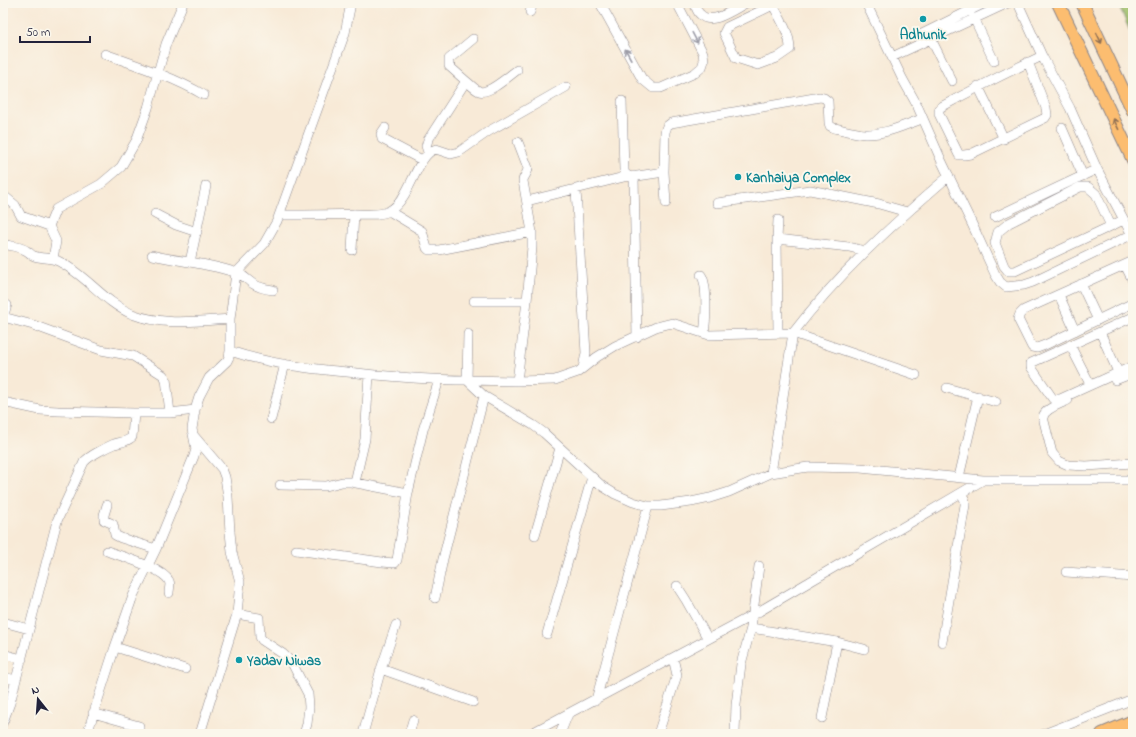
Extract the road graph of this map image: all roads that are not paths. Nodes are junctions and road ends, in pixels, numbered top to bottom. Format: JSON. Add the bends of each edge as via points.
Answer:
{"nodes":[{"id":1,"x":182,"y":3,"type":"edge"},
{"id":2,"x":351,"y":3,"type":"edge"},
{"id":3,"x":600,"y":3,"type":"edge"},
{"id":4,"x":677,"y":3,"type":"edge"},
{"id":5,"x":694,"y":3,"type":"edge"},
{"id":6,"x":746,"y":3,"type":"edge"},
{"id":7,"x":866,"y":3,"type":"edge"},
{"id":8,"x":986,"y":3,"type":"edge"},
{"id":9,"x":1008,"y":3,"type":"edge"},
{"id":10,"x":1018,"y":3,"type":"edge"},
{"id":11,"x":772,"y":4,"type":"edge"},
{"id":12,"x":1083,"y":4,"type":"edge"},
{"id":13,"x":1060,"y":8,"type":"edge"},
{"id":14,"x":974,"y":18,"type":"junction"},
{"id":15,"x":922,"y":34,"type":"dead end"},
{"id":16,"x":473,"y":39,"type":"dead end"},
{"id":17,"x":931,"y":39,"type":"junction"},
{"id":18,"x":105,"y":54,"type":"dead end"},
{"id":19,"x":1042,"y":56,"type":"junction"},
{"id":20,"x":892,"y":58,"type":"junction"},
{"id":21,"x":994,"y":60,"type":"dead end"},
{"id":22,"x":1028,"y":62,"type":"junction"},
{"id":23,"x":517,"y":70,"type":"dead end"},
{"id":24,"x":158,"y":73,"type":"junction"},
{"id":25,"x":466,"y":81,"type":"junction"},
{"id":26,"x":952,"y":82,"type":"dead end"},
{"id":27,"x":978,"y":86,"type":"junction"},
{"id":28,"x":566,"y":87,"type":"dead end"},
{"id":29,"x":204,"y":94,"type":"dead end"},
{"id":30,"x":622,"y":101,"type":"dead end"},
{"id":31,"x":1133,"y":111,"type":"edge"},
{"id":32,"x":922,"y":119,"type":"junction"},
{"id":33,"x":385,"y":128,"type":"dead end"},
{"id":34,"x":1062,"y":128,"type":"dead end"},
{"id":35,"x":1004,"y":139,"type":"junction"},
{"id":36,"x":518,"y":142,"type":"dead end"},
{"id":37,"x":428,"y":152,"type":"junction"},
{"id":38,"x":422,"y":160,"type":"junction"},
{"id":39,"x":1133,"y":160,"type":"edge"},
{"id":40,"x":1097,"y":169,"type":"junction"},
{"id":41,"x":664,"y":172,"type":"junction"},
{"id":42,"x":631,"y":176,"type":"junction"},
{"id":43,"x":949,"y":176,"type":"junction"},
{"id":44,"x":1082,"y":176,"type":"junction"},
{"id":45,"x":206,"y":186,"type":"dead end"},
{"id":46,"x":576,"y":190,"type":"junction"},
{"id":47,"x":3,"y":195,"type":"edge"},
{"id":48,"x":527,"y":201,"type":"junction"},
{"id":49,"x":666,"y":203,"type":"dead end"},
{"id":50,"x":717,"y":203,"type":"dead end"},
{"id":51,"x":389,"y":211,"type":"junction"},
{"id":52,"x":907,"y":212,"type":"junction"},
{"id":53,"x":155,"y":214,"type":"dead end"},
{"id":54,"x":354,"y":214,"type":"junction"},
{"id":55,"x":280,"y":215,"type":"junction"},
{"id":56,"x":995,"y":217,"type":"dead end"},
{"id":57,"x":778,"y":220,"type":"dead end"},
{"id":58,"x":1123,"y":220,"type":"junction"},
{"id":59,"x":49,"y":226,"type":"junction"},
{"id":60,"x":1111,"y":226,"type":"junction"},
{"id":61,"x":197,"y":232,"type":"junction"},
{"id":62,"x":532,"y":232,"type":"junction"},
{"id":63,"x":1133,"y":235,"type":"edge"},
{"id":64,"x":777,"y":239,"type":"junction"},
{"id":65,"x":3,"y":245,"type":"edge"},
{"id":66,"x":352,"y":250,"type":"dead end"},
{"id":67,"x":865,"y":252,"type":"junction"},
{"id":68,"x":152,"y":255,"type":"dead end"},
{"id":69,"x":53,"y":259,"type":"junction"},
{"id":70,"x":190,"y":262,"type":"junction"},
{"id":71,"x":1129,"y":263,"type":"edge"},
{"id":72,"x":236,"y":273,"type":"junction"},
{"id":73,"x":701,"y":275,"type":"dead end"},
{"id":74,"x":1133,"y":281,"type":"edge"},
{"id":75,"x":1082,"y":284,"type":"junction"},
{"id":76,"x":273,"y":290,"type":"dead end"},
{"id":77,"x":1059,"y":295,"type":"junction"},
{"id":78,"x":474,"y":301,"type":"dead end"},
{"id":79,"x":527,"y":301,"type":"junction"},
{"id":80,"x":1133,"y":303,"type":"edge"},
{"id":81,"x":7,"y":305,"type":"dead end"},
{"id":82,"x":3,"y":317,"type":"edge"},
{"id":83,"x":1133,"y":317,"type":"edge"},
{"id":84,"x":230,"y":319,"type":"junction"},
{"id":85,"x":1098,"y":320,"type":"junction"},
{"id":86,"x":1075,"y":331,"type":"junction"},
{"id":87,"x":1100,"y":332,"type":"junction"},
{"id":88,"x":704,"y":333,"type":"junction"},
{"id":89,"x":778,"y":333,"type":"junction"},
{"id":90,"x":793,"y":333,"type":"junction"},
{"id":91,"x":468,"y":334,"type":"dead end"},
{"id":92,"x":637,"y":337,"type":"junction"},
{"id":93,"x":1070,"y":345,"type":"junction"},
{"id":94,"x":230,"y":350,"type":"junction"},
{"id":95,"x":285,"y":364,"type":"junction"},
{"id":96,"x":1133,"y":366,"type":"edge"},
{"id":97,"x":583,"y":368,"type":"junction"},
{"id":98,"x":1118,"y":372,"type":"junction"},
{"id":99,"x":1133,"y":373,"type":"edge"},
{"id":100,"x":369,"y":375,"type":"junction"},
{"id":101,"x":916,"y":375,"type":"dead end"},
{"id":102,"x":439,"y":380,"type":"junction"},
{"id":103,"x":467,"y":380,"type":"junction"},
{"id":104,"x":517,"y":381,"type":"junction"},
{"id":105,"x":1090,"y":384,"type":"junction"},
{"id":106,"x":947,"y":388,"type":"dead end"},
{"id":107,"x":484,"y":396,"type":"junction"},
{"id":108,"x":978,"y":396,"type":"junction"},
{"id":109,"x":3,"y":402,"type":"edge"},
{"id":110,"x":996,"y":402,"type":"dead end"},
{"id":111,"x":195,"y":410,"type":"junction"},
{"id":112,"x":134,"y":413,"type":"junction"},
{"id":113,"x":170,"y":413,"type":"junction"},
{"id":114,"x":272,"y":419,"type":"dead end"},
{"id":115,"x":193,"y":435,"type":"junction"},
{"id":116,"x":560,"y":448,"type":"junction"},
{"id":117,"x":1133,"y":463,"type":"edge"},
{"id":118,"x":771,"y":473,"type":"junction"},
{"id":119,"x":592,"y":477,"type":"junction"},
{"id":120,"x":959,"y":477,"type":"junction"},
{"id":121,"x":983,"y":480,"type":"junction"},
{"id":122,"x":1133,"y":480,"type":"edge"},
{"id":123,"x":355,"y":482,"type":"junction"},
{"id":124,"x":280,"y":484,"type":"dead end"},
{"id":125,"x":408,"y":493,"type":"junction"},
{"id":126,"x":962,"y":493,"type":"junction"},
{"id":127,"x":107,"y":505,"type":"dead end"},
{"id":128,"x":648,"y":506,"type":"junction"},
{"id":129,"x":535,"y":535,"type":"dead end"},
{"id":130,"x":156,"y":549,"type":"junction"},
{"id":131,"x":296,"y":550,"type":"dead end"},
{"id":132,"x":107,"y":551,"type":"dead end"},
{"id":133,"x":147,"y":566,"type":"junction"},
{"id":134,"x":758,"y":566,"type":"dead end"},
{"id":135,"x":1066,"y":572,"type":"dead end"},
{"id":136,"x":1133,"y":578,"type":"edge"},
{"id":137,"x":677,"y":586,"type":"dead end"},
{"id":138,"x":169,"y":593,"type":"dead end"},
{"id":139,"x":435,"y":598,"type":"dead end"},
{"id":140,"x":237,"y":614,"type":"junction"},
{"id":141,"x":753,"y":615,"type":"junction"},
{"id":142,"x":3,"y":622,"type":"edge"},
{"id":143,"x":396,"y":625,"type":"dead end"},
{"id":144,"x":751,"y":628,"type":"junction"},
{"id":145,"x":29,"y":629,"type":"junction"},
{"id":146,"x":547,"y":634,"type":"dead end"},
{"id":147,"x":708,"y":639,"type":"junction"},
{"id":148,"x":837,"y":642,"type":"junction"},
{"id":149,"x":942,"y":642,"type":"dead end"},
{"id":150,"x":115,"y":646,"type":"junction"},
{"id":151,"x":864,"y":649,"type":"dead end"},
{"id":152,"x":3,"y":654,"type":"edge"},
{"id":153,"x":673,"y":658,"type":"junction"},
{"id":154,"x":22,"y":659,"type":"junction"},
{"id":155,"x":185,"y":669,"type":"dead end"},
{"id":156,"x":381,"y":670,"type":"junction"},
{"id":157,"x":3,"y":677,"type":"edge"},
{"id":158,"x":16,"y":680,"type":"junction"},
{"id":159,"x":1133,"y":699,"type":"edge"},
{"id":160,"x":596,"y":700,"type":"junction"},
{"id":161,"x":474,"y":702,"type":"dead end"},
{"id":162,"x":93,"y":713,"type":"junction"},
{"id":163,"x":568,"y":714,"type":"junction"},
{"id":164,"x":822,"y":718,"type":"dead end"},
{"id":165,"x":413,"y":720,"type":"dead end"},
{"id":166,"x":1133,"y":721,"type":"edge"},
{"id":167,"x":3,"y":722,"type":"edge"},
{"id":168,"x":307,"y":724,"type":"junction"},
{"id":169,"x":87,"y":734,"type":"edge"},
{"id":170,"x":139,"y":734,"type":"edge"},
{"id":171,"x":200,"y":734,"type":"edge"},
{"id":172,"x":304,"y":734,"type":"edge"},
{"id":173,"x":313,"y":734,"type":"edge"},
{"id":174,"x":363,"y":734,"type":"edge"},
{"id":175,"x":409,"y":734,"type":"edge"},
{"id":176,"x":530,"y":734,"type":"edge"},
{"id":177,"x":560,"y":734,"type":"edge"},
{"id":178,"x":658,"y":734,"type":"edge"},
{"id":179,"x":735,"y":734,"type":"edge"},
{"id":180,"x":1044,"y":734,"type":"edge"},
{"id":181,"x":1102,"y":734,"type":"edge"}],
"edges":[{"from":1,"to":24,"type":"street"},
{"from":2,"to":55,"type":"street","via":[[345,33]]},
{"from":4,"to":3,"type":"street","one_way":true,"via":[[703,53],[704,61],[695,73],[661,88],[654,88],[642,79]]},
{"from":5,"to":6,"type":"street","via":[[700,14],[707,19],[716,19]]},
{"from":7,"to":20,"type":"street"},
{"from":8,"to":15,"type":"street"},
{"from":9,"to":14,"type":"street"},
{"from":10,"to":19,"type":"street"},
{"from":11,"to":11,"type":"street","via":[[727,27],[724,33],[736,58],[758,65],[777,58],[790,49],[790,41]]},
{"from":12,"to":13,"type":"main road"},
{"from":12,"to":31,"type":"main road","one_way":true},
{"from":39,"to":13,"type":"main road","one_way":true},
{"from":14,"to":17,"type":"street"},
{"from":14,"to":21,"type":"street"},
{"from":16,"to":25,"type":"street","via":[[449,59],[448,64]]},
{"from":17,"to":20,"type":"street"},
{"from":17,"to":26,"type":"street"},
{"from":18,"to":24,"type":"street"},
{"from":19,"to":22,"type":"street"},
{"from":19,"to":40,"type":"street","via":[[1070,108]]},
{"from":20,"to":32,"type":"street"},
{"from":22,"to":27,"type":"street"},
{"from":22,"to":35,"type":"street","via":[[1047,114],[1045,118]]},
{"from":23,"to":25,"type":"street","via":[[490,90],[483,92]]},
{"from":24,"to":29,"type":"street"},
{"from":24,"to":59,"type":"street","via":[[138,134],[121,167],[101,184],[56,209]]},
{"from":25,"to":37,"type":"street","via":[[428,140]]},
{"from":27,"to":35,"type":"street"},
{"from":27,"to":35,"type":"street","via":[[939,110],[956,151],[964,155],[971,154]]},
{"from":28,"to":37,"type":"street","via":[[489,131],[459,152],[451,154],[436,149]]},
{"from":30,"to":42,"type":"street","via":[[624,170],[625,174]]},
{"from":32,"to":41,"type":"street","via":[[877,133],[865,134],[834,128],[829,123],[828,101],[820,97],[676,122],[667,126],[665,132]]},
{"from":32,"to":43,"type":"street"},
{"from":33,"to":38,"type":"street","via":[[381,134],[382,139]]},
{"from":34,"to":44,"type":"street"},
{"from":36,"to":48,"type":"street","via":[[528,168],[522,181]]},
{"from":37,"to":38,"type":"street"},
{"from":38,"to":51,"type":"street","via":[[404,196]]},
{"from":40,"to":44,"type":"street"},
{"from":40,"to":58,"type":"street"},
{"from":41,"to":42,"type":"street"},
{"from":41,"to":49,"type":"street"},
{"from":42,"to":46,"type":"street"},
{"from":42,"to":92,"type":"street"},
{"from":43,"to":52,"type":"street"},
{"from":43,"to":63,"type":"street","via":[[995,274],[1006,287],[1033,282]]},
{"from":44,"to":56,"type":"street"},
{"from":45,"to":61,"type":"street"},
{"from":46,"to":48,"type":"street"},
{"from":46,"to":97,"type":"street","via":[[586,353]]},
{"from":47,"to":59,"type":"street","via":[[21,216]]},
{"from":48,"to":62,"type":"street"},
{"from":50,"to":52,"type":"street","via":[[810,190]]},
{"from":51,"to":54,"type":"street"},
{"from":51,"to":62,"type":"street","via":[[422,231],[429,250]]},
{"from":52,"to":67,"type":"street"},
{"from":53,"to":61,"type":"street"},
{"from":54,"to":55,"type":"street"},
{"from":54,"to":66,"type":"street"},
{"from":55,"to":72,"type":"street","via":[[264,244]]},
{"from":57,"to":64,"type":"street"},
{"from":58,"to":60,"type":"street"},
{"from":58,"to":63,"type":"street"},
{"from":59,"to":69,"type":"street","via":[[56,241]]},
{"from":60,"to":60,"type":"street","via":[[1096,194],[1091,188],[1080,187],[1008,223],[998,232],[995,243],[1004,266],[1008,271],[1015,271]]},
{"from":61,"to":70,"type":"street"},
{"from":62,"to":79,"type":"street"},
{"from":64,"to":67,"type":"street","via":[[849,246]]},
{"from":64,"to":89,"type":"street"},
{"from":65,"to":69,"type":"street","via":[[26,250],[32,256]]},
{"from":67,"to":90,"type":"street"},
{"from":68,"to":70,"type":"street"},
{"from":69,"to":84,"type":"street","via":[[81,276],[118,306],[134,314],[177,322]]},
{"from":70,"to":72,"type":"street"},
{"from":71,"to":74,"type":"street"},
{"from":71,"to":75,"type":"street"},
{"from":72,"to":76,"type":"street","via":[[254,284]]},
{"from":72,"to":84,"type":"street"},
{"from":73,"to":88,"type":"street","via":[[704,283],[706,320]]},
{"from":75,"to":77,"type":"street"},
{"from":75,"to":85,"type":"street"},
{"from":77,"to":86,"type":"street"},
{"from":77,"to":86,"type":"street","via":[[1024,310],[1018,319],[1020,326],[1032,347],[1037,348]]},
{"from":78,"to":79,"type":"street"},
{"from":79,"to":104,"type":"street"},
{"from":80,"to":85,"type":"street"},
{"from":81,"to":82,"type":"street"},
{"from":82,"to":113,"type":"street","via":[[101,350],[133,356],[166,379]]},
{"from":83,"to":87,"type":"street"},
{"from":84,"to":94,"type":"street"},
{"from":85,"to":86,"type":"street"},
{"from":87,"to":93,"type":"street"},
{"from":87,"to":98,"type":"street"},
{"from":88,"to":89,"type":"street"},
{"from":88,"to":92,"type":"street","via":[[672,323],[656,327]]},
{"from":89,"to":90,"type":"street"},
{"from":90,"to":101,"type":"street"},
{"from":90,"to":118,"type":"street"},
{"from":91,"to":103,"type":"street"},
{"from":92,"to":97,"type":"street","via":[[615,346]]},
{"from":93,"to":105,"type":"street"},
{"from":93,"to":105,"type":"street","via":[[1031,363],[1031,367],[1053,399],[1060,399]]},
{"from":94,"to":95,"type":"street","via":[[255,359]]},
{"from":94,"to":111,"type":"street","via":[[227,361],[204,386]]},
{"from":95,"to":100,"type":"street"},
{"from":95,"to":114,"type":"street"},
{"from":96,"to":98,"type":"street"},
{"from":97,"to":104,"type":"street","via":[[555,380]]},
{"from":98,"to":105,"type":"street"},
{"from":99,"to":117,"type":"street","via":[[1047,410],[1043,416],[1052,453],[1058,461],[1068,465],[1086,466]]},
{"from":100,"to":102,"type":"street"},
{"from":100,"to":123,"type":"street","via":[[365,439]]},
{"from":102,"to":103,"type":"street"},
{"from":102,"to":125,"type":"street","via":[[423,430]]},
{"from":103,"to":104,"type":"street"},
{"from":103,"to":107,"type":"street"},
{"from":106,"to":108,"type":"street"},
{"from":107,"to":116,"type":"street","via":[[533,424]]},
{"from":107,"to":139,"type":"street"},
{"from":108,"to":110,"type":"street"},
{"from":108,"to":120,"type":"street"},
{"from":109,"to":112,"type":"street","via":[[40,410]]},
{"from":111,"to":113,"type":"street"},
{"from":111,"to":115,"type":"street"},
{"from":112,"to":113,"type":"street"},
{"from":112,"to":145,"type":"street","via":[[132,437],[129,440],[113,444],[84,462],[57,521]]},
{"from":115,"to":130,"type":"street","via":[[196,449],[194,456]]},
{"from":115,"to":140,"type":"street","via":[[222,469],[225,477],[232,552],[240,582]]},
{"from":116,"to":119,"type":"street"},
{"from":116,"to":129,"type":"street"},
{"from":118,"to":120,"type":"street","via":[[808,467],[860,468]]},
{"from":118,"to":128,"type":"street","via":[[730,492],[710,498],[674,505]]},
{"from":119,"to":128,"type":"street","via":[[615,494]]},
{"from":119,"to":146,"type":"street"},
{"from":120,"to":121,"type":"street"},
{"from":121,"to":122,"type":"street"},
{"from":121,"to":126,"type":"street"},
{"from":123,"to":124,"type":"street","via":[[326,486]]},
{"from":123,"to":125,"type":"street"},
{"from":125,"to":131,"type":"street","via":[[395,563]]},
{"from":126,"to":141,"type":"street"},
{"from":126,"to":149,"type":"street","via":[[965,505]]},
{"from":127,"to":130,"type":"street","via":[[104,520],[113,524],[115,535]]},
{"from":128,"to":160,"type":"street"},
{"from":130,"to":133,"type":"street"},
{"from":132,"to":133,"type":"street"},
{"from":133,"to":138,"type":"street","via":[[169,579]]},
{"from":133,"to":150,"type":"street"},
{"from":134,"to":141,"type":"street"},
{"from":135,"to":136,"type":"street"},
{"from":137,"to":147,"type":"street"},
{"from":140,"to":168,"type":"street","via":[[259,618],[262,640],[292,663],[308,694]]},
{"from":140,"to":171,"type":"street"},
{"from":141,"to":144,"type":"street"},
{"from":141,"to":147,"type":"street"},
{"from":142,"to":145,"type":"street"},
{"from":143,"to":156,"type":"street"},
{"from":144,"to":148,"type":"street"},
{"from":144,"to":179,"type":"street","via":[[741,664]]},
{"from":145,"to":154,"type":"street"},
{"from":147,"to":153,"type":"street"},
{"from":148,"to":151,"type":"street"},
{"from":148,"to":164,"type":"street"},
{"from":150,"to":155,"type":"street"},
{"from":150,"to":162,"type":"street"},
{"from":152,"to":154,"type":"street"},
{"from":153,"to":160,"type":"street"},
{"from":153,"to":178,"type":"street","via":[[677,675]]},
{"from":154,"to":158,"type":"street"},
{"from":156,"to":161,"type":"street"},
{"from":156,"to":174,"type":"street"},
{"from":157,"to":158,"type":"street"},
{"from":158,"to":167,"type":"street"},
{"from":159,"to":180,"type":"street"},
{"from":160,"to":163,"type":"street"},
{"from":162,"to":169,"type":"street"},
{"from":162,"to":170,"type":"street","via":[[139,726]]},
{"from":163,"to":176,"type":"street"},
{"from":163,"to":177,"type":"street"},
{"from":165,"to":175,"type":"street"},
{"from":166,"to":181,"type":"main road"},
{"from":168,"to":172,"type":"street"},
{"from":168,"to":173,"type":"street"}]}
